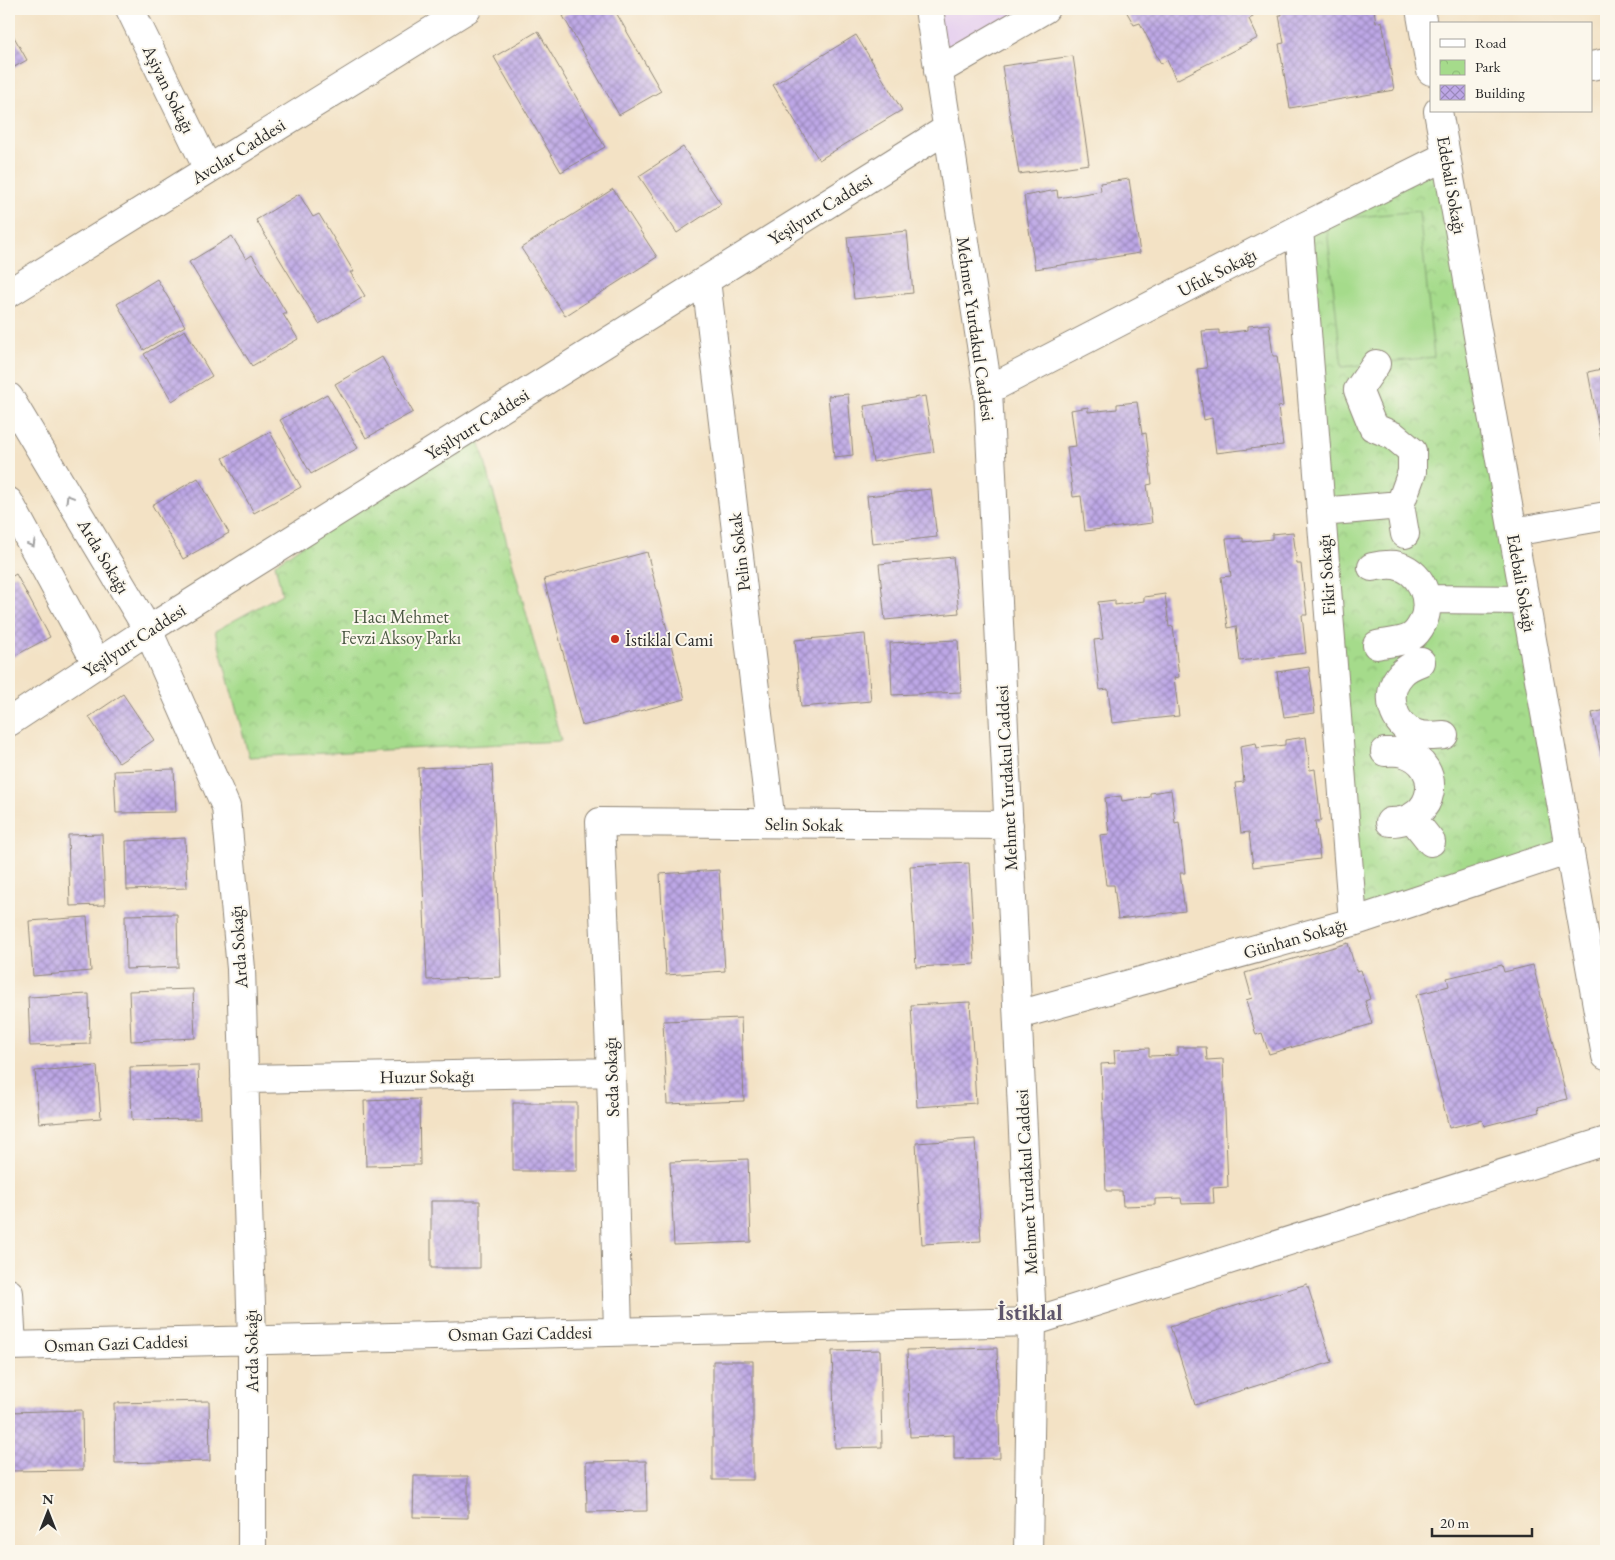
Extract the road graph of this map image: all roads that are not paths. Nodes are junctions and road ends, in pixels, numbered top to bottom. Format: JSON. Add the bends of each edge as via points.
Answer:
{"nodes":[{"id":1,"x":130,"y":9,"type":"edge"},
{"id":2,"x":467,"y":9,"type":"edge"},
{"id":3,"x":930,"y":9,"type":"edge"},
{"id":4,"x":1045,"y":9,"type":"edge"},
{"id":5,"x":1420,"y":9,"type":"edge"},
{"id":6,"x":1606,"y":64,"type":"edge"},
{"id":7,"x":1430,"y":65,"type":"edge"},
{"id":8,"x":1592,"y":66,"type":"edge"},
{"id":9,"x":938,"y":71,"type":"junction"},
{"id":10,"x":1438,"y":112,"type":"edge"},
{"id":11,"x":947,"y":129,"type":"junction"},
{"id":12,"x":1446,"y":156,"type":"junction"},
{"id":13,"x":208,"y":169,"type":"junction"},
{"id":14,"x":1299,"y":229,"type":"junction"},
{"id":15,"x":706,"y":280,"type":"junction"},
{"id":16,"x":9,"y":293,"type":"edge"},
{"id":17,"x":1376,"y":364,"type":"dead end"},
{"id":18,"x":988,"y":390,"type":"junction"},
{"id":19,"x":9,"y":397,"type":"edge"},
{"id":20,"x":9,"y":502,"type":"edge"},
{"id":21,"x":1400,"y":505,"type":"junction"},
{"id":22,"x":1321,"y":512,"type":"junction"},
{"id":23,"x":1606,"y":516,"type":"edge"},
{"id":24,"x":1513,"y":532,"type":"junction"},
{"id":25,"x":1405,"y":534,"type":"dead end"},
{"id":26,"x":1372,"y":567,"type":"dead end"},
{"id":27,"x":1427,"y":599,"type":"junction"},
{"id":28,"x":1525,"y":600,"type":"junction"},
{"id":29,"x":148,"y":630,"type":"junction"},
{"id":30,"x":1377,"y":645,"type":"dead end"},
{"id":31,"x":1424,"y":654,"type":"junction"},
{"id":32,"x":97,"y":664,"type":"junction"},
{"id":33,"x":9,"y":722,"type":"edge"},
{"id":34,"x":1444,"y":735,"type":"dead end"},
{"id":35,"x":1401,"y":746,"type":"junction"},
{"id":36,"x":600,"y":822,"type":"joint"},
{"id":37,"x":771,"y":823,"type":"junction"},
{"id":38,"x":1009,"y":825,"type":"junction"},
{"id":39,"x":1431,"y":842,"type":"dead end"},
{"id":40,"x":1570,"y":850,"type":"junction"},
{"id":41,"x":1353,"y":922,"type":"junction"},
{"id":42,"x":1018,"y":1015,"type":"junction"},
{"id":43,"x":1606,"y":1056,"type":"edge"},
{"id":44,"x":611,"y":1072,"type":"junction"},
{"id":45,"x":244,"y":1079,"type":"junction"},
{"id":46,"x":1606,"y":1141,"type":"edge"},
{"id":47,"x":9,"y":1293,"type":"edge"},
{"id":48,"x":1032,"y":1322,"type":"junction"},
{"id":49,"x":618,"y":1331,"type":"junction"},
{"id":50,"x":252,"y":1339,"type":"junction"},
{"id":51,"x":10,"y":1346,"type":"edge"},
{"id":52,"x":252,"y":1551,"type":"edge"},
{"id":53,"x":1028,"y":1551,"type":"edge"}],
"edges":[{"from":1,"to":13,"type":"street","name":"Aşiyan Sokağı"},
{"from":2,"to":13,"type":"street","name":"Avcılar Caddesi"},
{"from":3,"to":9,"type":"street","name":"Mehmet Yurdakul Caddesi"},
{"from":4,"to":9,"type":"street"},
{"from":5,"to":7,"type":"street"},
{"from":6,"to":8,"type":"street"},
{"from":9,"to":11,"type":"street","name":"Mehmet Yurdakul Caddesi"},
{"from":10,"to":12,"type":"street","name":"Edebali Sokağı"},
{"from":11,"to":15,"type":"street","name":"Yeşilyurt Caddesi"},
{"from":11,"to":18,"type":"street","name":"Mehmet Yurdakul Caddesi"},
{"from":12,"to":14,"type":"street","name":"Ufuk Sokağı"},
{"from":12,"to":24,"type":"street","name":"Edebali Sokağı"},
{"from":13,"to":16,"type":"street","name":"Avcılar Caddesi"},
{"from":14,"to":18,"type":"street","name":"Ufuk Sokağı"},
{"from":14,"to":22,"type":"street","name":"Fikir Sokağı"},
{"from":15,"to":29,"type":"street","name":"Yeşilyurt Caddesi"},
{"from":15,"to":37,"type":"street","name":"Pelin Sokak"},
{"from":17,"to":21,"type":"street","via":[[1358,390],[1373,427],[1394,436],[1412,451],[1412,472]]},
{"from":18,"to":38,"type":"street","name":"Mehmet Yurdakul Caddesi"},
{"from":29,"to":19,"type":"street","name":"Arda Sokağı","one_way":true},
{"from":20,"to":32,"type":"street","one_way":true},
{"from":21,"to":22,"type":"street"},
{"from":21,"to":25,"type":"street"},
{"from":22,"to":41,"type":"street","name":"Fikir Sokağı"},
{"from":23,"to":24,"type":"street"},
{"from":24,"to":28,"type":"street","name":"Edebali Sokağı"},
{"from":26,"to":27,"type":"street","via":[[1397,565],[1409,570],[1418,579]]},
{"from":27,"to":28,"type":"street"},
{"from":27,"to":31,"type":"street","via":[[1426,616],[1420,628]]},
{"from":28,"to":40,"type":"street","name":"Edebali Sokağı"},
{"from":29,"to":32,"type":"street","name":"Yeşilyurt Caddesi"},
{"from":29,"to":45,"type":"street","name":"Arda Sokağı","via":[[226,807],[241,969]]},
{"from":30,"to":31,"type":"street"},
{"from":31,"to":35,"type":"street","via":[[1400,675],[1394,685],[1393,708],[1397,719],[1406,728]]},
{"from":32,"to":33,"type":"street","name":"Yeşilyurt Caddesi"},
{"from":34,"to":35,"type":"street","via":[[1428,736]]},
{"from":35,"to":39,"type":"street","via":[[1423,766],[1429,776],[1430,788],[1422,810],[1401,820]]},
{"from":36,"to":37,"type":"street","name":"Selin Sokak"},
{"from":36,"to":44,"type":"street","name":"Seda Sokağı"},
{"from":37,"to":38,"type":"street","name":"Selin Sokak"},
{"from":38,"to":42,"type":"street","name":"Mehmet Yurdakul Caddesi"},
{"from":40,"to":41,"type":"street","name":"Günhan Sokağı"},
{"from":40,"to":43,"type":"street","name":"Edebali Sokağı"},
{"from":41,"to":42,"type":"street","name":"Günhan Sokağı"},
{"from":42,"to":48,"type":"street","name":"Mehmet Yurdakul Caddesi"},
{"from":44,"to":45,"type":"street","name":"Huzur Sokağı"},
{"from":44,"to":49,"type":"street","name":"Seda Sokağı"},
{"from":45,"to":50,"type":"street","name":"Arda Sokağı"},
{"from":46,"to":48,"type":"street","name":"Osman Gazi Caddesi"},
{"from":47,"to":51,"type":"street"},
{"from":48,"to":49,"type":"street","name":"Osman Gazi Caddesi"},
{"from":48,"to":53,"type":"street","name":"Mehmet Yurdakul Caddesi"},
{"from":49,"to":50,"type":"street","name":"Osman Gazi Caddesi"},
{"from":50,"to":51,"type":"street","name":"Osman Gazi Caddesi"},
{"from":50,"to":52,"type":"street","name":"Arda Sokağı"}]}
